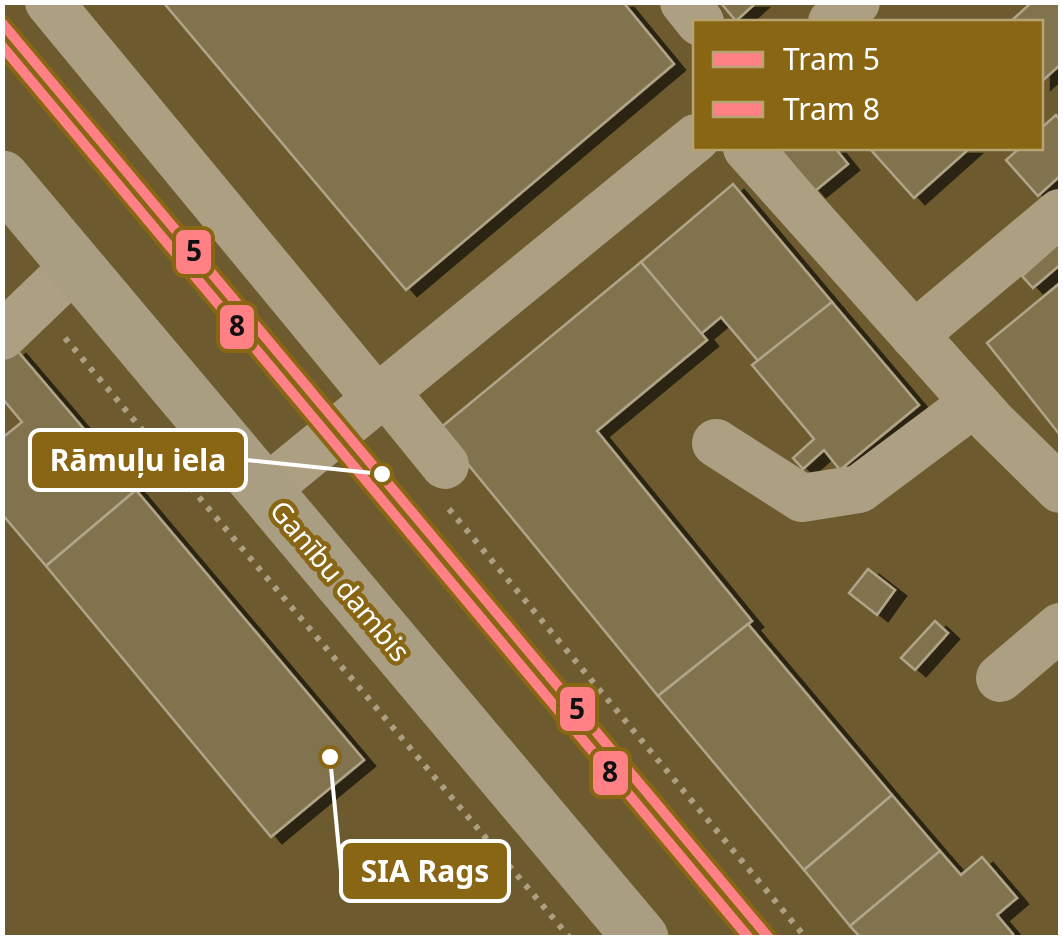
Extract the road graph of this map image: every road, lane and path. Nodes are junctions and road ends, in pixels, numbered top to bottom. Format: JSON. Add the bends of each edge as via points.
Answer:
{"nodes":[{"id":1,"x":49,"y":2,"type":"edge"},
{"id":2,"x":856,"y":2,"type":"edge"},
{"id":3,"x":834,"y":20,"type":"edge"},
{"id":4,"x":693,"y":140,"type":"edge"},
{"id":5,"x":749,"y":150,"type":"edge"},
{"id":6,"x":2,"y":178,"type":"edge"},
{"id":7,"x":1060,"y":214,"type":"edge"},
{"id":8,"x":76,"y":264,"type":"junction"},
{"id":9,"x":19,"y":320,"type":"edge"},
{"id":10,"x":914,"y":335,"type":"junction"},
{"id":11,"x":380,"y":394,"type":"junction"},
{"id":12,"x":974,"y":402,"type":"junction"},
{"id":13,"x":716,"y":443,"type":"dead end"},
{"id":14,"x":442,"y":481,"type":"joint"},
{"id":15,"x":1060,"y":489,"type":"edge"},
{"id":16,"x":264,"y":491,"type":"junction"},
{"id":17,"x":1060,"y":627,"type":"edge"},
{"id":18,"x":1000,"y":678,"type":"dead end"},
{"id":19,"x":570,"y":938,"type":"edge"},
{"id":20,"x":642,"y":938,"type":"edge"},
{"id":21,"x":806,"y":938,"type":"edge"}],
"edges":[{"from":1,"to":11,"type":"street"},
{"from":2,"to":3,"type":"street"},
{"from":4,"to":11,"type":"street"},
{"from":5,"to":10,"type":"street"},
{"from":6,"to":8,"type":"main road","name":"Ganību dambis"},
{"from":7,"to":10,"type":"street"},
{"from":8,"to":9,"type":"street"},
{"from":8,"to":16,"type":"main road","name":"Ganību dambis"},
{"from":9,"to":19,"type":"path"},
{"from":10,"to":12,"type":"street"},
{"from":11,"to":14,"type":"street"},
{"from":11,"to":16,"type":"street"},
{"from":12,"to":13,"type":"street","via":[[859,489],[802,498]]},
{"from":12,"to":15,"type":"street"},
{"from":14,"to":21,"type":"path"},
{"from":16,"to":20,"type":"main road","name":"Ganību dambis"},
{"from":17,"to":18,"type":"street"}]}
